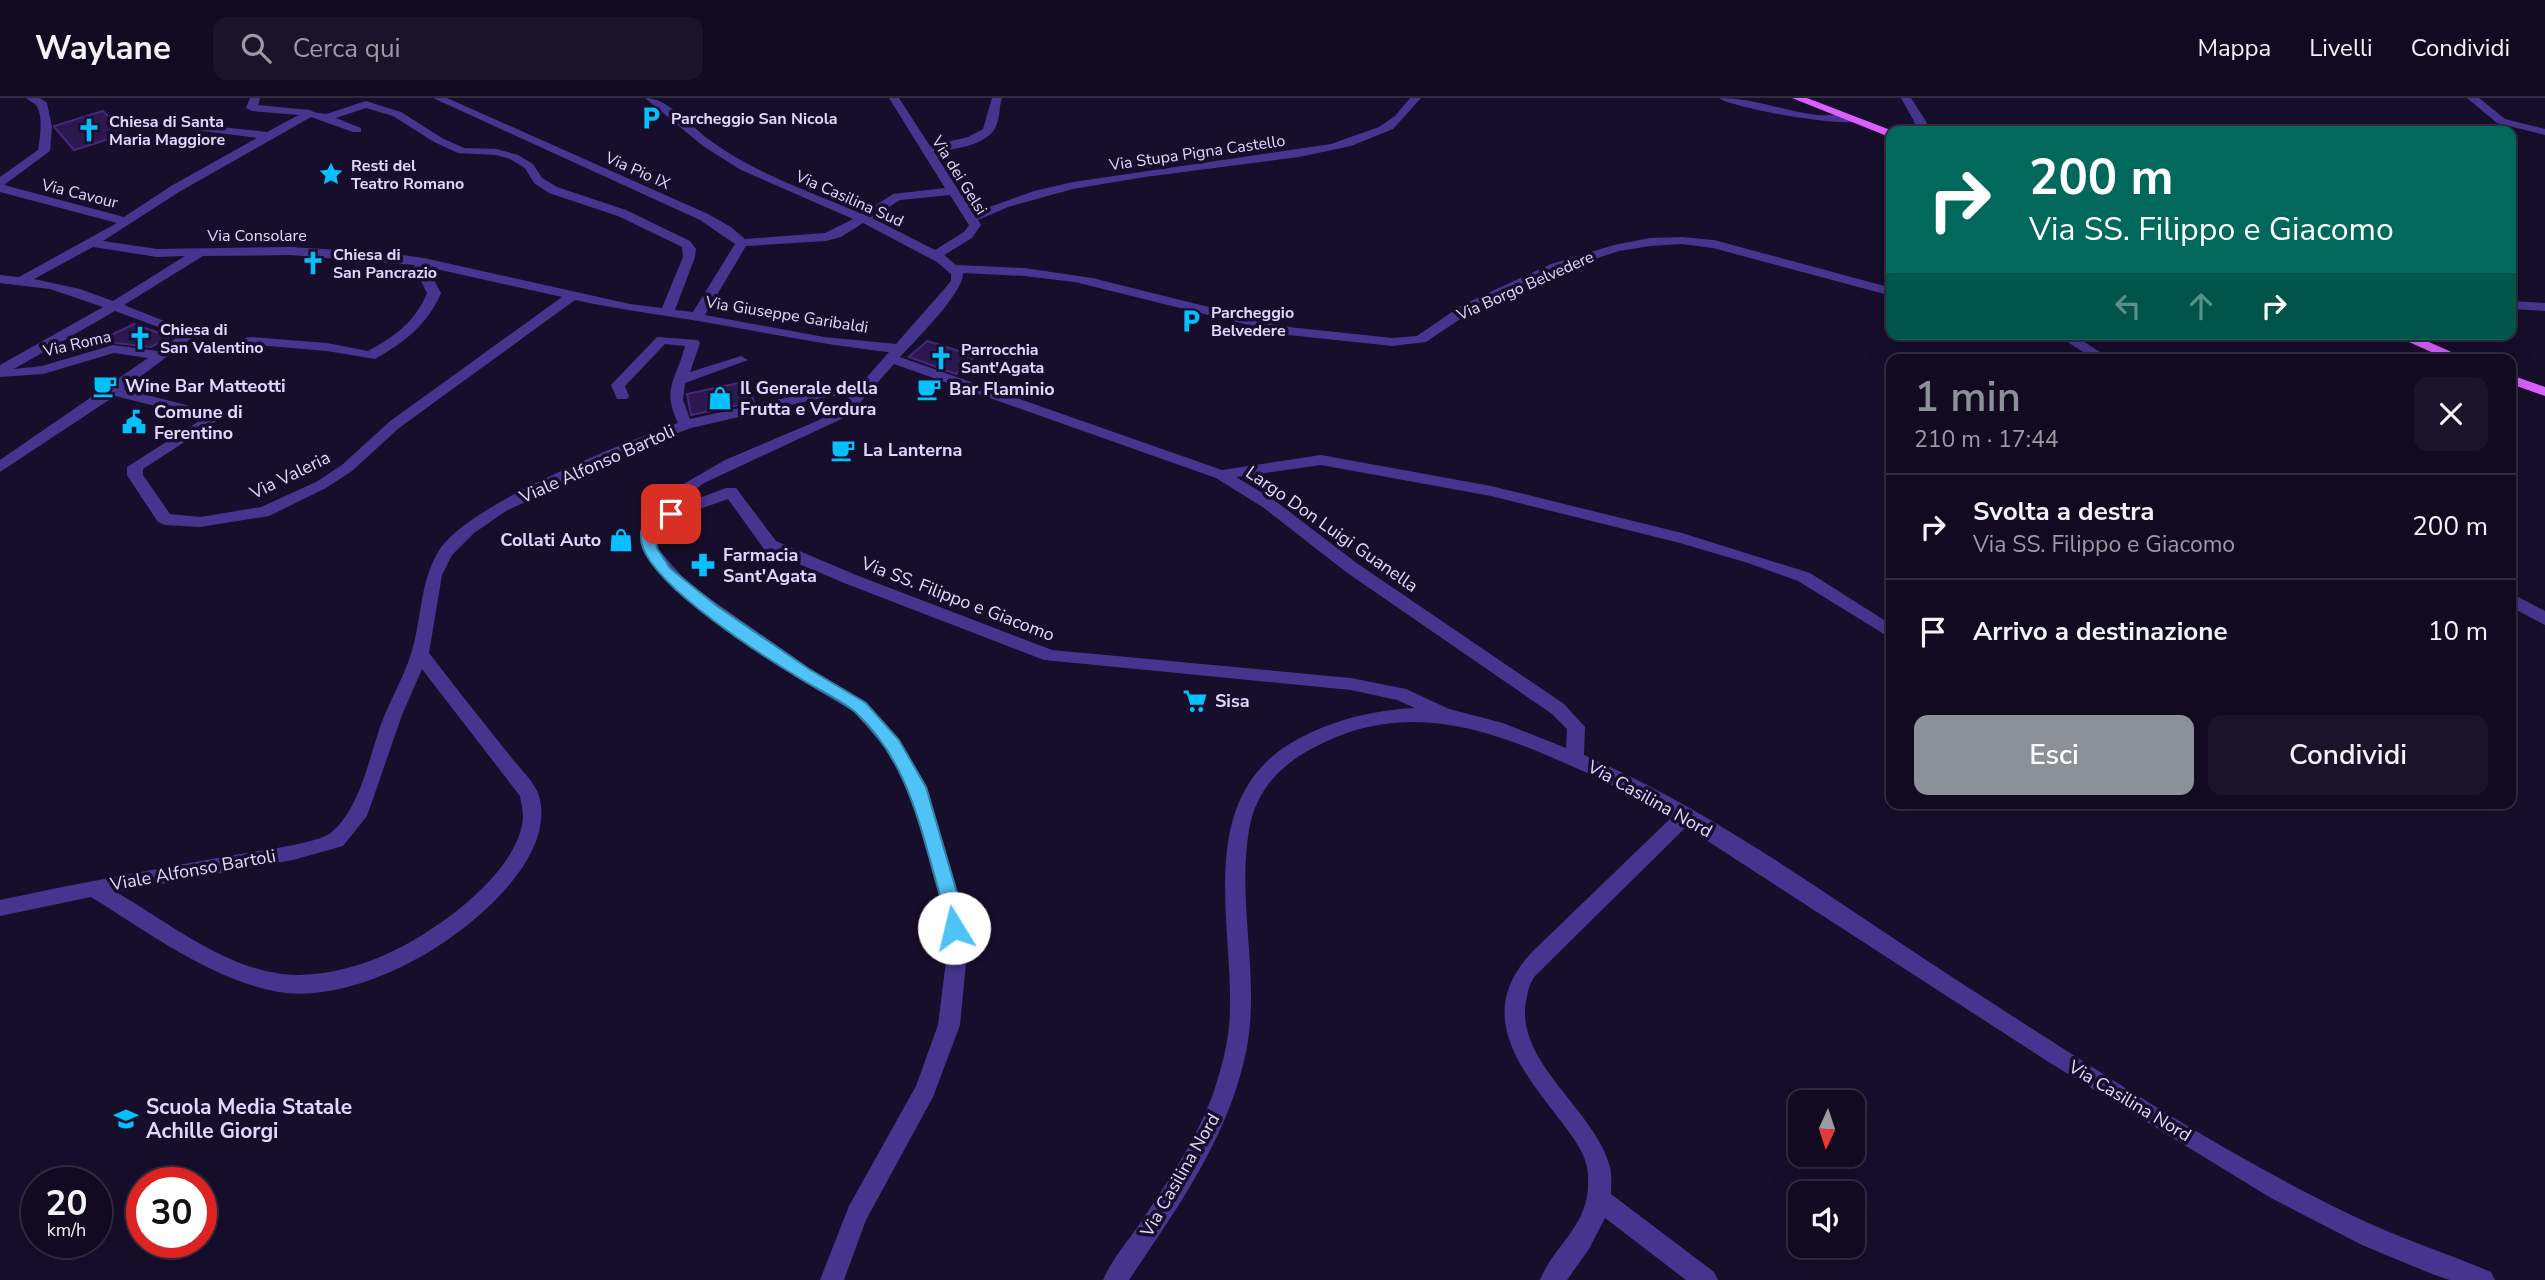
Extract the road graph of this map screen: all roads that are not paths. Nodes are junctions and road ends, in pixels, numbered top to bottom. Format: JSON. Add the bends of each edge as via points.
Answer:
{"nodes":[{"id":1,"x":30,"y":98,"type":"edge"},
{"id":2,"x":255,"y":98,"type":"edge"},
{"id":3,"x":438,"y":98,"type":"edge"},
{"id":4,"x":650,"y":98,"type":"edge"},
{"id":5,"x":894,"y":98,"type":"edge"},
{"id":6,"x":997,"y":98,"type":"edge"},
{"id":7,"x":1416,"y":98,"type":"edge"},
{"id":8,"x":1724,"y":98,"type":"edge"},
{"id":9,"x":1797,"y":98,"type":"edge"},
{"id":10,"x":1906,"y":98,"type":"edge"},
{"id":11,"x":2472,"y":98,"type":"edge"},
{"id":12,"x":310,"y":113,"type":"junction"},
{"id":13,"x":123,"y":118,"type":"dead end"},
{"id":14,"x":326,"y":118,"type":"junction"},
{"id":15,"x":1855,"y":120,"type":"junction"},
{"id":16,"x":1920,"y":126,"type":"edge"},
{"id":17,"x":357,"y":130,"type":"dead end"},
{"id":18,"x":2545,"y":132,"type":"edge"},
{"id":19,"x":1886,"y":133,"type":"edge"},
{"id":20,"x":270,"y":136,"type":"junction"},
{"id":21,"x":927,"y":150,"type":"junction"},
{"id":22,"x":0,"y":186,"type":"edge"},
{"id":23,"x":951,"y":191,"type":"junction"},
{"id":24,"x":861,"y":218,"type":"junction"},
{"id":25,"x":971,"y":218,"type":"junction"},
{"id":26,"x":125,"y":222,"type":"junction"},
{"id":27,"x":91,"y":243,"type":"junction"},
{"id":28,"x":742,"y":243,"type":"junction"},
{"id":29,"x":202,"y":251,"type":"junction"},
{"id":30,"x":936,"y":256,"type":"junction"},
{"id":31,"x":424,"y":262,"type":"junction"},
{"id":32,"x":956,"y":269,"type":"junction"},
{"id":33,"x":0,"y":279,"type":"edge"},
{"id":34,"x":24,"y":279,"type":"junction"},
{"id":35,"x":1886,"y":290,"type":"edge"},
{"id":36,"x":572,"y":296,"type":"junction"},
{"id":37,"x":116,"y":305,"type":"junction"},
{"id":38,"x":2516,"y":305,"type":"edge"},
{"id":39,"x":2545,"y":307,"type":"edge"},
{"id":40,"x":667,"y":313,"type":"junction"},
{"id":41,"x":697,"y":317,"type":"junction"},
{"id":42,"x":2072,"y":340,"type":"edge"},
{"id":43,"x":2413,"y":340,"type":"edge"},
{"id":44,"x":250,"y":341,"type":"dead end"},
{"id":45,"x":897,"y":354,"type":"junction"},
{"id":46,"x":2096,"y":354,"type":"edge"},
{"id":47,"x":2448,"y":354,"type":"edge"},
{"id":48,"x":161,"y":356,"type":"junction"},
{"id":49,"x":741,"y":360,"type":"dead end"},
{"id":50,"x":0,"y":372,"type":"edge"},
{"id":51,"x":678,"y":381,"type":"junction"},
{"id":52,"x":2516,"y":381,"type":"edge"},
{"id":53,"x":867,"y":388,"type":"junction"},
{"id":54,"x":113,"y":391,"type":"junction"},
{"id":55,"x":2545,"y":392,"type":"edge"},
{"id":56,"x":622,"y":396,"type":"dead end"},
{"id":57,"x":686,"y":425,"type":"junction"},
{"id":58,"x":0,"y":467,"type":"edge"},
{"id":59,"x":1221,"y":475,"type":"junction"},
{"id":60,"x":651,"y":521,"type":"junction"},
{"id":61,"x":2516,"y":602,"type":"edge"},
{"id":62,"x":2545,"y":619,"type":"edge"},
{"id":63,"x":1886,"y":629,"type":"edge"},
{"id":64,"x":420,"y":654,"type":"junction"},
{"id":65,"x":1451,"y":716,"type":"junction"},
{"id":66,"x":1575,"y":758,"type":"junction"},
{"id":67,"x":1684,"y":817,"type":"junction"},
{"id":68,"x":93,"y":888,"type":"junction"},
{"id":69,"x":0,"y":908,"type":"edge"},
{"id":70,"x":1599,"y":1199,"type":"junction"},
{"id":71,"x":832,"y":1280,"type":"edge"},
{"id":72,"x":1115,"y":1280,"type":"edge"},
{"id":73,"x":1552,"y":1280,"type":"edge"},
{"id":74,"x":1706,"y":1280,"type":"edge"},
{"id":75,"x":2483,"y":1280,"type":"edge"}],
"edges":[{"from":1,"to":22,"type":"street","name":"Via Cavour","via":[[41,103],[44,112],[44,151]]},
{"from":2,"to":12,"type":"street","via":[[252,108]]},
{"from":3,"to":28,"type":"street","name":"Via Pio IX","via":[[711,221]]},
{"from":4,"to":24,"type":"street","name":"Via Casilina Sud","via":[[745,168]]},
{"from":5,"to":21,"type":"street","name":"Via dei Gelsi"},
{"from":6,"to":21,"type":"street","via":[[987,132]]},
{"from":7,"to":25,"type":"street","name":"Via Stupa Pigna Castello","via":[[1393,124],[1346,144],[1055,189],[1014,199]]},
{"from":8,"to":15,"type":"street","via":[[1816,118]]},
{"from":9,"to":15,"type":"main road"},
{"from":10,"to":16,"type":"street"},
{"from":11,"to":18,"type":"street","via":[[2501,121]]},
{"from":12,"to":14,"type":"street"},
{"from":12,"to":20,"type":"street"},
{"from":13,"to":20,"type":"street"},
{"from":14,"to":17,"type":"street"},
{"from":14,"to":40,"type":"street","via":[[366,104],[397,114],[462,151],[514,156],[553,190],[622,213],[682,242],[690,254]]},
{"from":15,"to":19,"type":"main road"},
{"from":20,"to":26,"type":"street"},
{"from":21,"to":23,"type":"street","name":"Via dei Gelsi"},
{"from":22,"to":26,"type":"street","name":"Via Cavour"},
{"from":23,"to":24,"type":"street","via":[[897,197]]},
{"from":23,"to":25,"type":"street","name":"Via dei Gelsi"},
{"from":24,"to":28,"type":"street","via":[[826,237]]},
{"from":24,"to":30,"type":"street","name":"Via Casilina Sud"},
{"from":25,"to":30,"type":"street","name":"Via dei Gelsi","via":[[972,232]]},
{"from":26,"to":27,"type":"street","name":"Via Cavour"},
{"from":27,"to":29,"type":"street","via":[[157,253]]},
{"from":27,"to":34,"type":"street","name":"Via Cavour"},
{"from":28,"to":41,"type":"street"},
{"from":29,"to":31,"type":"street","name":"Via Consolare","via":[[337,253]]},
{"from":29,"to":37,"type":"street","name":"Via Consolare"},
{"from":30,"to":32,"type":"street","name":"Via Casilina Sud"},
{"from":31,"to":36,"type":"street","name":"Via Consolare"},
{"from":31,"to":44,"type":"street","via":[[420,267],[434,293],[430,305],[400,337],[370,356],[327,347]]},
{"from":32,"to":35,"type":"street","name":"Via Borgo Belvedere","via":[[1065,277],[1294,333],[1386,342],[1423,338],[1459,312],[1511,288],[1602,251],[1650,241],[1714,244]]},
{"from":32,"to":45,"type":"street","via":[[955,286]]},
{"from":33,"to":34,"type":"street"},
{"from":34,"to":37,"type":"street"},
{"from":36,"to":40,"type":"street","name":"Via Consolare"},
{"from":36,"to":54,"type":"street","name":"Via Valeria","via":[[394,425],[366,453],[321,485],[249,516],[171,522],[158,511],[135,467],[216,417]]},
{"from":37,"to":48,"type":"street","via":[[190,334]]},
{"from":37,"to":50,"type":"street","name":"Via Consolare"},
{"from":38,"to":39,"type":"street"},
{"from":40,"to":41,"type":"street","name":"Via Giuseppe Garibaldi"},
{"from":41,"to":45,"type":"street","name":"Via Giuseppe Garibaldi"},
{"from":42,"to":46,"type":"street"},
{"from":43,"to":47,"type":"main road"},
{"from":45,"to":53,"type":"street"},
{"from":45,"to":59,"type":"street","name":"Largo Don Luigi Guanella"},
{"from":48,"to":50,"type":"street","name":"Via Roma","via":[[113,349],[43,370]]},
{"from":48,"to":54,"type":"street"},
{"from":49,"to":51,"type":"street"},
{"from":51,"to":56,"type":"street","via":[[693,343],[662,341],[618,385]]},
{"from":51,"to":57,"type":"street","via":[[674,400]]},
{"from":52,"to":55,"type":"main road"},
{"from":53,"to":57,"type":"street","name":"Viale Alfonso Bartoli"},
{"from":53,"to":60,"type":"street","via":[[823,426],[676,492]]},
{"from":54,"to":58,"type":"street"},
{"from":57,"to":64,"type":"street","name":"Viale Alfonso Bartoli","via":[[501,507],[468,529],[446,552],[434,575]]},
{"from":59,"to":63,"type":"street","via":[[1321,460],[1491,491],[1682,538],[1804,577]]},
{"from":59,"to":66,"type":"street","name":"Largo Don Luigi Guanella","via":[[1269,504],[1352,568],[1558,709],[1576,727]]},
{"from":60,"to":65,"type":"street","name":"Via SS. Filippo e Giacomo","via":[[731,492],[771,545],[1050,656],[1351,684],[1400,694]]},
{"from":60,"to":71,"type":"street","via":[[650,548],[664,571],[711,610],[860,707],[893,745],[918,787],[951,903],[957,953],[950,1025],[925,1090],[857,1214]]},
{"from":61,"to":62,"type":"street"},
{"from":64,"to":68,"type":"street","name":"Viale Alfonso Bartoli","via":[[358,816],[336,840]]},
{"from":64,"to":68,"type":"street","name":"Viale Alfonso Bartoli","via":[[529,794],[531,807],[532,820],[522,848],[500,881],[454,925],[399,959],[317,983],[281,984],[225,966]]},
{"from":65,"to":66,"type":"street","name":"Via Casilina Nord","via":[[1507,731]]},
{"from":65,"to":72,"type":"street","name":"Via Casilina Nord","via":[[1364,720],[1325,733],[1287,752],[1253,788],[1240,821],[1241,1014],[1233,1062],[1219,1110],[1160,1214]]},
{"from":66,"to":67,"type":"street","name":"Via Casilina Nord"},
{"from":67,"to":70,"type":"street","via":[[1519,981],[1515,1013],[1519,1037],[1532,1068],[1585,1138],[1599,1166]]},
{"from":67,"to":75,"type":"street","name":"Via Casilina Nord","via":[[2042,1048],[2256,1178],[2399,1249]]},
{"from":68,"to":69,"type":"street","name":"Viale Alfonso Bartoli"},
{"from":70,"to":73,"type":"street","via":[[1582,1239]]},
{"from":70,"to":74,"type":"street"}]}
